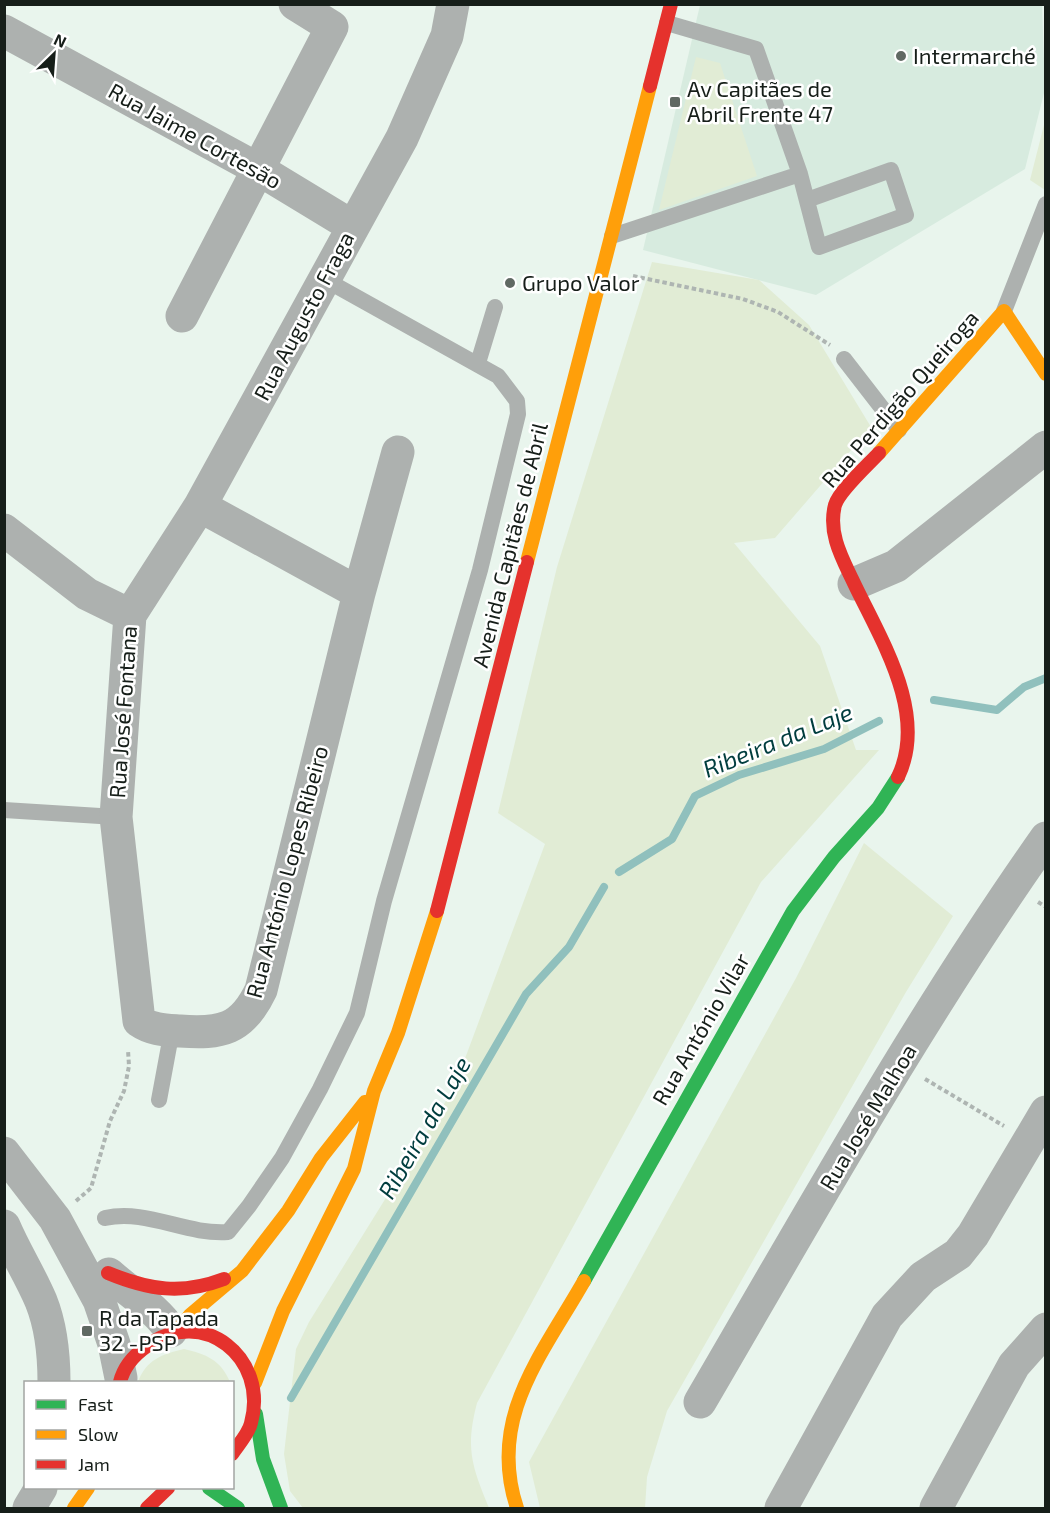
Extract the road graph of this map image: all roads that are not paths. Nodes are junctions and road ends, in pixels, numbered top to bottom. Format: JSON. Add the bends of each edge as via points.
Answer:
{"nodes":[{"id":1,"x":295,"y":4,"type":"edge"},
{"id":2,"x":453,"y":4,"type":"edge"},
{"id":3,"x":671,"y":4,"type":"edge"},
{"id":4,"x":667,"y":23,"type":"junction"},
{"id":5,"x":4,"y":31,"type":"edge"},
{"id":6,"x":258,"y":169,"type":"junction"},
{"id":7,"x":800,"y":174,"type":"junction"},
{"id":8,"x":807,"y":200,"type":"junction"},
{"id":9,"x":1046,"y":204,"type":"edge"},
{"id":10,"x":352,"y":226,"type":"junction"},
{"id":11,"x":612,"y":236,"type":"junction"},
{"id":12,"x":324,"y":279,"type":"junction"},
{"id":13,"x":495,"y":307,"type":"dead end"},
{"id":14,"x":1004,"y":311,"type":"junction"},
{"id":15,"x":182,"y":316,"type":"dead end"},
{"id":16,"x":844,"y":359,"type":"road end"},
{"id":17,"x":478,"y":363,"type":"junction"},
{"id":18,"x":1046,"y":374,"type":"edge"},
{"id":19,"x":899,"y":430,"type":"junction"},
{"id":20,"x":1046,"y":447,"type":"edge"},
{"id":21,"x":398,"y":452,"type":"dead end"},
{"id":22,"x":200,"y":506,"type":"junction"},
{"id":23,"x":4,"y":530,"type":"edge"},
{"id":24,"x":854,"y":584,"type":"junction"},
{"id":25,"x":359,"y":593,"type":"junction"},
{"id":26,"x":130,"y":615,"type":"junction"},
{"id":27,"x":4,"y":810,"type":"edge"},
{"id":28,"x":116,"y":817,"type":"junction"},
{"id":29,"x":1046,"y":838,"type":"edge"},
{"id":30,"x":172,"y":1030,"type":"junction"},
{"id":31,"x":374,"y":1091,"type":"junction"},
{"id":32,"x":159,"y":1100,"type":"dead end"},
{"id":33,"x":1046,"y":1112,"type":"edge"},
{"id":34,"x":11,"y":1174,"type":"edge"},
{"id":35,"x":62,"y":1213,"type":"junction"},
{"id":36,"x":105,"y":1218,"type":"dead end"},
{"id":37,"x":4,"y":1226,"type":"edge"},
{"id":38,"x":242,"y":1271,"type":"junction"},
{"id":39,"x":108,"y":1273,"type":"junction"},
{"id":40,"x":1046,"y":1329,"type":"edge"},
{"id":41,"x":175,"y":1330,"type":"junction"},
{"id":42,"x":121,"y":1380,"type":"edge"},
{"id":43,"x":54,"y":1381,"type":"edge"},
{"id":44,"x":255,"y":1383,"type":"junction"},
{"id":45,"x":700,"y":1402,"type":"dead end"},
{"id":46,"x":256,"y":1414,"type":"junction"},
{"id":47,"x":234,"y":1452,"type":"edge"},
{"id":48,"x":40,"y":1489,"type":"edge"},
{"id":49,"x":86,"y":1489,"type":"edge"},
{"id":50,"x":167,"y":1489,"type":"edge"},
{"id":51,"x":210,"y":1489,"type":"edge"},
{"id":52,"x":29,"y":1509,"type":"edge"},
{"id":53,"x":74,"y":1509,"type":"edge"},
{"id":54,"x":147,"y":1509,"type":"edge"},
{"id":55,"x":237,"y":1509,"type":"edge"},
{"id":56,"x":281,"y":1509,"type":"edge"},
{"id":57,"x":517,"y":1509,"type":"edge"},
{"id":58,"x":781,"y":1509,"type":"edge"},
{"id":59,"x":936,"y":1509,"type":"edge"}],
"edges":[{"from":1,"to":6,"type":"street","via":[[332,27]]},
{"from":2,"to":10,"type":"street","name":"Rua Augusto Fraga","via":[[447,36],[402,138]]},
{"from":3,"to":4,"type":"street","name":"Avenida Capitães de Abril"},
{"from":4,"to":7,"type":"lane","via":[[756,50]]},
{"from":4,"to":11,"type":"street","name":"Avenida Capitães de Abril"},
{"from":5,"to":6,"type":"street","name":"Rua Jaime Cortesão"},
{"from":6,"to":10,"type":"street","name":"Rua Jaime Cortesão"},
{"from":6,"to":15,"type":"street"},
{"from":7,"to":8,"type":"lane"},
{"from":7,"to":11,"type":"lane"},
{"from":8,"to":8,"type":"lane","via":[[819,247],[906,215],[891,170]]},
{"from":9,"to":14,"type":"lane"},
{"from":10,"to":12,"type":"street","name":"Rua Augusto Fraga"},
{"from":11,"to":31,"type":"street","name":"Avenida Capitães de Abril","via":[[436,913],[398,1033]]},
{"from":12,"to":17,"type":"lane"},
{"from":12,"to":22,"type":"street","name":"Rua Augusto Fraga"},
{"from":13,"to":17,"type":"lane"},
{"from":14,"to":18,"type":"street"},
{"from":14,"to":19,"type":"street","name":"Rua Perdigão Queiroga"},
{"from":16,"to":19,"type":"lane"},
{"from":17,"to":36,"type":"lane","via":[[510,389],[517,400],[518,414],[480,570],[388,889],[357,1013],[282,1158],[228,1232],[211,1233],[125,1214]]},
{"from":19,"to":24,"type":"street","name":"Rua Perdigão Queiroga","via":[[836,502],[832,516],[837,552]]},
{"from":20,"to":24,"type":"street","via":[[896,566]]},
{"from":21,"to":25,"type":"street","name":"Rua António Lopes Ribeiro"},
{"from":22,"to":25,"type":"street"},
{"from":22,"to":26,"type":"street","name":"Rua Augusto Fraga"},
{"from":23,"to":26,"type":"street","name":"Rua José Fontana","via":[[87,594]]},
{"from":24,"to":57,"type":"street","name":"Rua António Vilar","via":[[902,688],[908,740],[904,762],[883,801],[793,911],[517,1400],[506,1451],[507,1473]]},
{"from":25,"to":30,"type":"street","name":"Rua António Lopes Ribeiro","via":[[261,990],[248,1014],[227,1028],[209,1033]]},
{"from":26,"to":28,"type":"street","name":"Rua José Fontana"},
{"from":27,"to":28,"type":"lane"},
{"from":28,"to":30,"type":"street","name":"Rua António Lopes Ribeiro","via":[[139,1021],[148,1027]]},
{"from":29,"to":45,"type":"street","name":"Rua José Malhoa","via":[[899,1064]]},
{"from":30,"to":32,"type":"lane"},
{"from":31,"to":38,"type":"street","name":"Avenida Capitães de Abril","via":[[321,1158],[288,1211]]},
{"from":31,"to":44,"type":"street","name":"Avenida Capitães de Abril","via":[[354,1169],[283,1311]]},
{"from":33,"to":58,"type":"street","via":[[958,1254],[923,1277],[887,1316]]},
{"from":34,"to":35,"type":"street"},
{"from":35,"to":39,"type":"street"},
{"from":35,"to":42,"type":"street","via":[[99,1300]]},
{"from":37,"to":43,"type":"street","via":[[41,1301],[54,1355]]},
{"from":38,"to":39,"type":"street","via":[[201,1289],[186,1291],[135,1286]]},
{"from":38,"to":41,"type":"street","name":"Avenida Capitães de Abril"},
{"from":39,"to":41,"type":"street"},
{"from":40,"to":59,"type":"street","via":[[1014,1365]]},
{"from":41,"to":42,"type":"street","name":"Avenida Capitães de Abril","via":[[144,1345],[130,1360]]},
{"from":41,"to":44,"type":"street","via":[[206,1333],[228,1343],[245,1360]]},
{"from":44,"to":46,"type":"street"},
{"from":46,"to":47,"type":"street","via":[[248,1436]]},
{"from":46,"to":56,"type":"street","via":[[263,1459]]},
{"from":48,"to":52,"type":"street"},
{"from":49,"to":53,"type":"street"},
{"from":50,"to":54,"type":"street"},
{"from":51,"to":55,"type":"street"}]}
